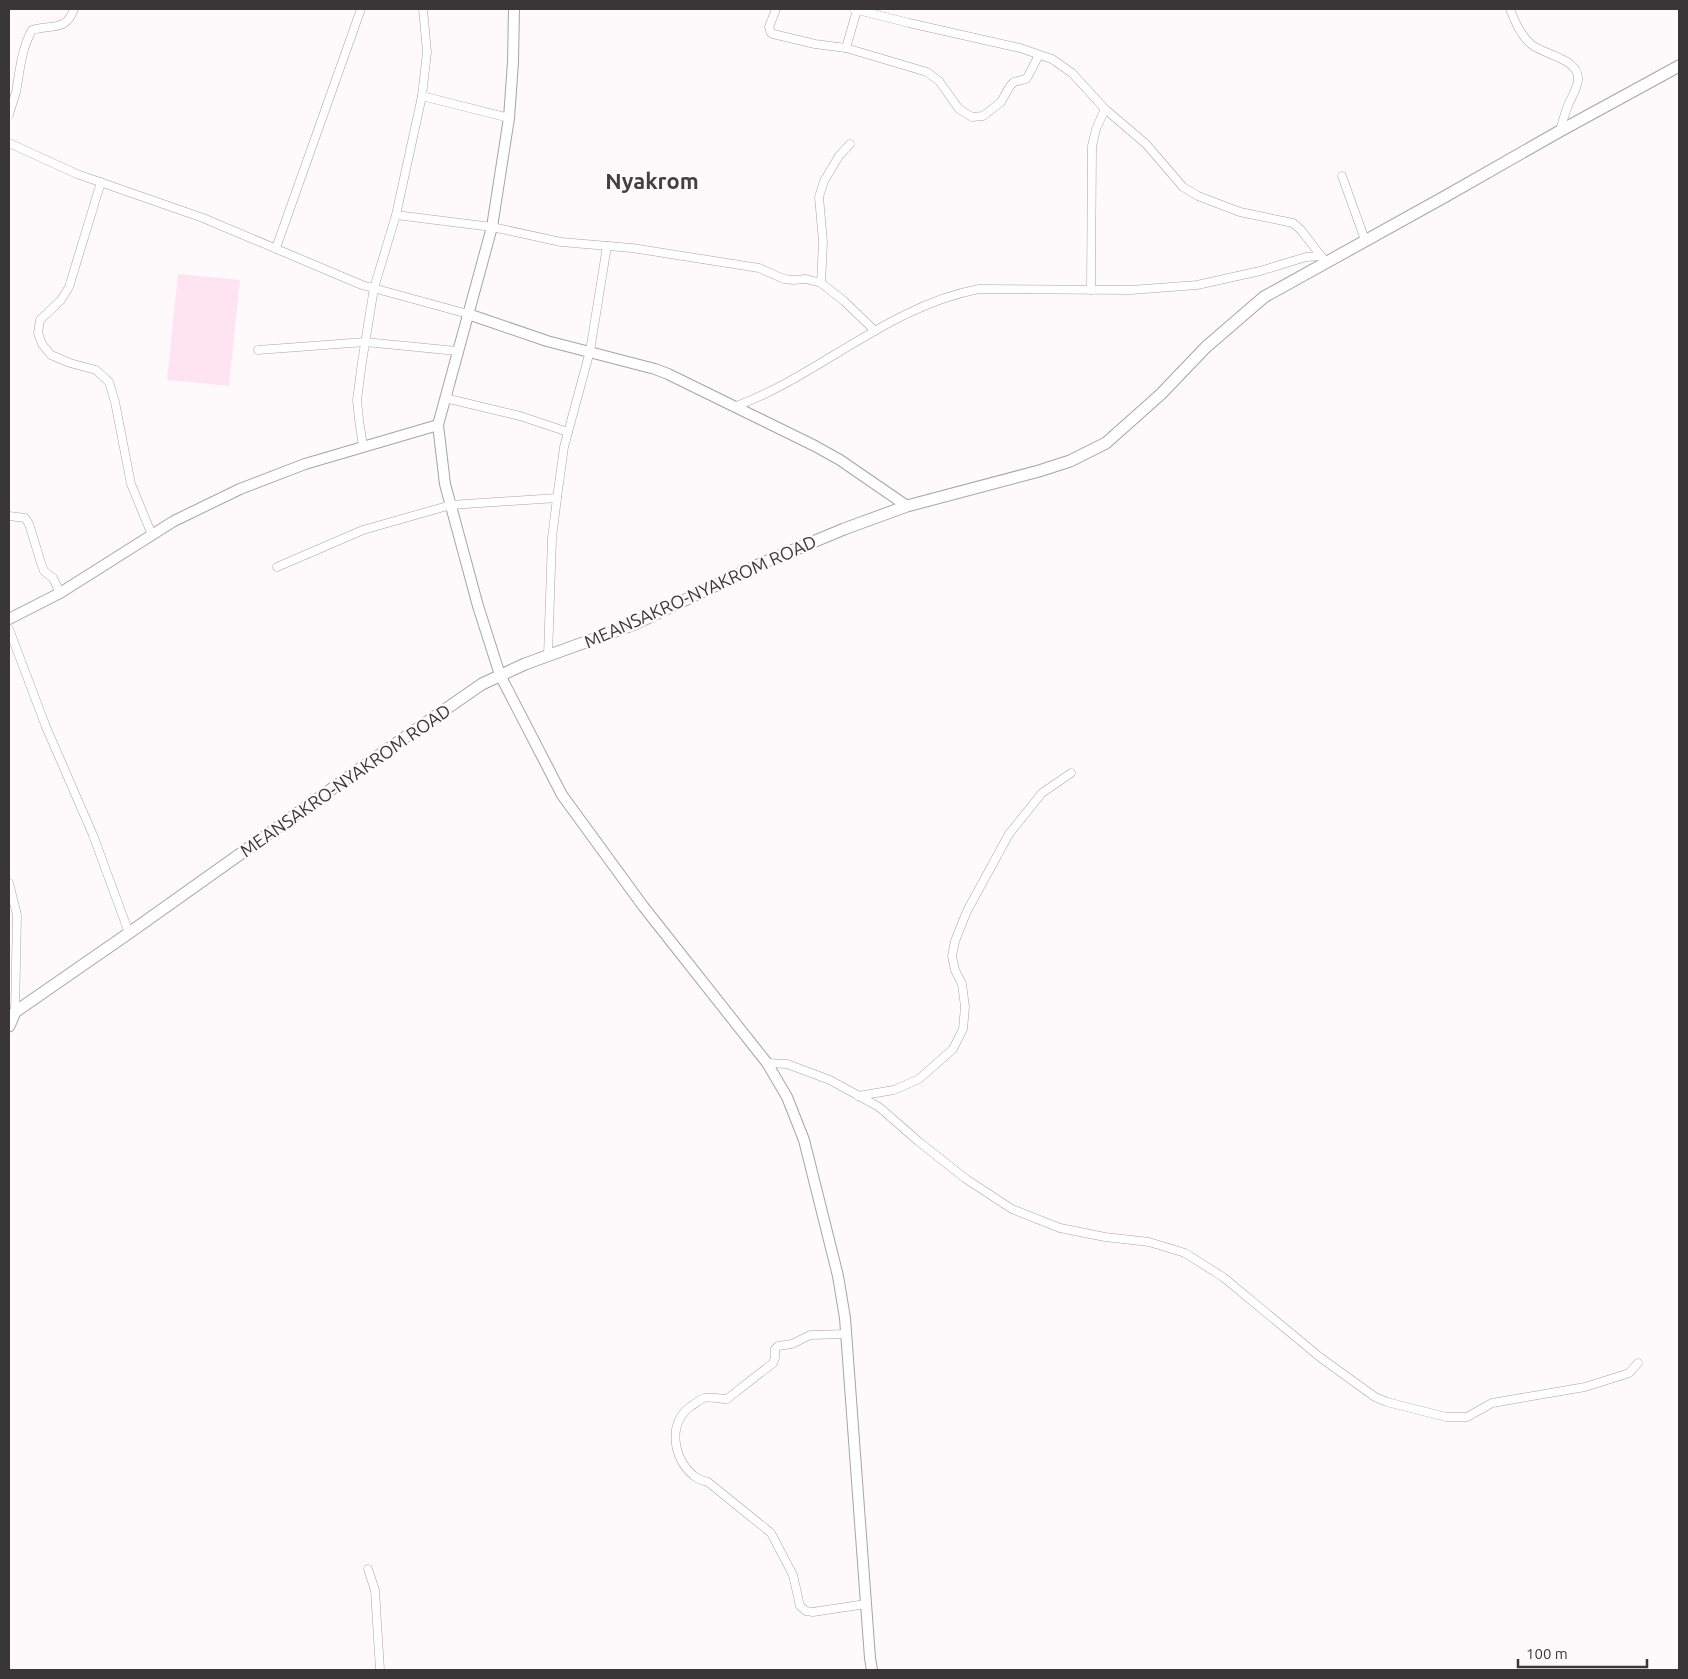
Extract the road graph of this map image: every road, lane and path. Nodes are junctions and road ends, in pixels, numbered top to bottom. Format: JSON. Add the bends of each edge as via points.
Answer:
{"nodes":[{"id":1,"x":74,"y":9,"type":"edge"},
{"id":2,"x":361,"y":9,"type":"edge"},
{"id":3,"x":423,"y":9,"type":"edge"},
{"id":4,"x":514,"y":9,"type":"edge"},
{"id":5,"x":776,"y":9,"type":"edge"},
{"id":6,"x":855,"y":9,"type":"edge"},
{"id":7,"x":1510,"y":9,"type":"edge"},
{"id":8,"x":846,"y":48,"type":"junction"},
{"id":9,"x":1039,"y":55,"type":"junction"},
{"id":10,"x":1679,"y":66,"type":"edge"},
{"id":11,"x":422,"y":96,"type":"junction"},
{"id":12,"x":1105,"y":109,"type":"junction"},
{"id":13,"x":9,"y":115,"type":"edge"},
{"id":14,"x":509,"y":118,"type":"junction"},
{"id":15,"x":1560,"y":131,"type":"junction"},
{"id":16,"x":9,"y":143,"type":"edge"},
{"id":17,"x":850,"y":144,"type":"dead end"},
{"id":18,"x":1342,"y":176,"type":"dead end"},
{"id":19,"x":101,"y":182,"type":"junction"},
{"id":20,"x":396,"y":215,"type":"junction"},
{"id":21,"x":492,"y":227,"type":"junction"},
{"id":22,"x":1365,"y":240,"type":"junction"},
{"id":23,"x":607,"y":246,"type":"junction"},
{"id":24,"x":276,"y":248,"type":"junction"},
{"id":25,"x":1324,"y":259,"type":"junction"},
{"id":26,"x":821,"y":283,"type":"junction"},
{"id":27,"x":374,"y":288,"type":"junction"},
{"id":28,"x":1091,"y":290,"type":"junction"},
{"id":29,"x":468,"y":314,"type":"junction"},
{"id":30,"x":875,"y":332,"type":"junction"},
{"id":31,"x":365,"y":342,"type":"junction"},
{"id":32,"x":258,"y":350,"type":"dead end"},
{"id":33,"x":458,"y":351,"type":"junction"},
{"id":34,"x":590,"y":351,"type":"junction"},
{"id":35,"x":445,"y":398,"type":"junction"},
{"id":36,"x":734,"y":407,"type":"junction"},
{"id":37,"x":438,"y":425,"type":"junction"},
{"id":38,"x":568,"y":432,"type":"junction"},
{"id":39,"x":363,"y":446,"type":"junction"},
{"id":40,"x":557,"y":498,"type":"junction"},
{"id":41,"x":451,"y":505,"type":"junction"},
{"id":42,"x":907,"y":506,"type":"junction"},
{"id":43,"x":9,"y":516,"type":"edge"},
{"id":44,"x":152,"y":535,"type":"junction"},
{"id":45,"x":277,"y":567,"type":"dead end"},
{"id":46,"x":60,"y":592,"type":"junction"},
{"id":47,"x":9,"y":619,"type":"edge"},
{"id":48,"x":9,"y":629,"type":"edge"},
{"id":49,"x":548,"y":656,"type":"junction"},
{"id":50,"x":500,"y":676,"type":"junction"},
{"id":51,"x":1071,"y":773,"type":"dead end"},
{"id":52,"x":9,"y":883,"type":"edge"},
{"id":53,"x":129,"y":933,"type":"junction"},
{"id":54,"x":15,"y":1012,"type":"junction"},
{"id":55,"x":9,"y":1026,"type":"edge"},
{"id":56,"x":767,"y":1063,"type":"junction"},
{"id":57,"x":858,"y":1096,"type":"junction"},
{"id":58,"x":847,"y":1334,"type":"junction"},
{"id":59,"x":1638,"y":1363,"type":"dead end"},
{"id":60,"x":368,"y":1569,"type":"dead end"},
{"id":61,"x":866,"y":1604,"type":"junction"},
{"id":62,"x":380,"y":1670,"type":"edge"},
{"id":63,"x":872,"y":1670,"type":"edge"}],
"edges":[{"from":1,"to":13,"type":"street","via":[[64,24],[32,30],[21,59]]},
{"from":2,"to":24,"type":"street"},
{"from":3,"to":11,"type":"street","via":[[426,52]]},
{"from":4,"to":14,"type":"street"},
{"from":5,"to":8,"type":"street","via":[[769,27],[771,33]]},
{"from":6,"to":8,"type":"street"},
{"from":6,"to":9,"type":"street"},
{"from":7,"to":15,"type":"street","via":[[1531,44],[1571,63],[1576,69],[1577,84]]},
{"from":8,"to":9,"type":"street","via":[[933,76],[955,105],[972,117],[983,116],[1001,102],[1010,86],[1026,79]]},
{"from":9,"to":12,"type":"street","via":[[1068,69]]},
{"from":10,"to":15,"type":"main road","name":"MEANSAKRO-NYAKROM ROAD"},
{"from":11,"to":14,"type":"street"},
{"from":11,"to":20,"type":"street"},
{"from":12,"to":25,"type":"street","via":[[1146,144],[1182,187],[1240,212],[1293,223]]},
{"from":12,"to":28,"type":"street","via":[[1092,146]]},
{"from":14,"to":21,"type":"street"},
{"from":15,"to":22,"type":"main road","name":"MEANSAKRO-NYAKROM ROAD"},
{"from":16,"to":19,"type":"street"},
{"from":17,"to":26,"type":"street","via":[[824,181],[819,197],[823,242]]},
{"from":18,"to":22,"type":"street"},
{"from":19,"to":24,"type":"street"},
{"from":19,"to":44,"type":"street","via":[[69,287],[62,300],[40,320],[38,333],[51,355],[96,370],[110,382],[131,484]]},
{"from":20,"to":21,"type":"street"},
{"from":20,"to":27,"type":"street"},
{"from":21,"to":23,"type":"street","via":[[561,242]]},
{"from":21,"to":29,"type":"street"},
{"from":22,"to":25,"type":"main road","name":"MEANSAKRO-NYAKROM ROAD"},
{"from":23,"to":26,"type":"street","via":[[759,268],[784,279]]},
{"from":23,"to":34,"type":"street"},
{"from":24,"to":27,"type":"street"},
{"from":25,"to":28,"type":"street","via":[[1306,257],[1197,285]]},
{"from":25,"to":42,"type":"main road","name":"MEANSAKRO-NYAKROM ROAD","via":[[1244,312],[1106,443],[1070,461]]},
{"from":26,"to":30,"type":"street"},
{"from":27,"to":29,"type":"street"},
{"from":27,"to":31,"type":"street"},
{"from":28,"to":30,"type":"street","via":[[979,289],[931,302]]},
{"from":29,"to":33,"type":"street"},
{"from":29,"to":34,"type":"street","via":[[547,341]]},
{"from":30,"to":36,"type":"street","via":[[758,398]]},
{"from":31,"to":32,"type":"street"},
{"from":31,"to":33,"type":"street"},
{"from":31,"to":39,"type":"street","via":[[357,400]]},
{"from":33,"to":35,"type":"street"},
{"from":34,"to":36,"type":"street","via":[[668,374]]},
{"from":34,"to":38,"type":"street"},
{"from":35,"to":37,"type":"street"},
{"from":35,"to":38,"type":"street","via":[[520,416]]},
{"from":36,"to":42,"type":"street","via":[[840,460]]},
{"from":37,"to":39,"type":"street"},
{"from":37,"to":41,"type":"street","via":[[445,484]]},
{"from":38,"to":40,"type":"street"},
{"from":39,"to":44,"type":"street","via":[[240,488]]},
{"from":40,"to":41,"type":"street"},
{"from":40,"to":49,"type":"street","via":[[552,538]]},
{"from":41,"to":45,"type":"street","via":[[363,530]]},
{"from":41,"to":50,"type":"street"},
{"from":42,"to":49,"type":"main road","name":"MEANSAKRO-NYAKROM ROAD","via":[[801,547],[635,624]]},
{"from":43,"to":46,"type":"street","via":[[24,518],[29,524],[40,563]]},
{"from":44,"to":46,"type":"street"},
{"from":46,"to":47,"type":"street"},
{"from":48,"to":53,"type":"street"},
{"from":49,"to":50,"type":"main road","name":"MEANSAKRO-NYAKROM ROAD"},
{"from":50,"to":53,"type":"main road","name":"MEANSAKRO-NYAKROM ROAD","via":[[482,684],[386,750]]},
{"from":50,"to":56,"type":"street","via":[[562,796],[643,906]]},
{"from":51,"to":57,"type":"street","via":[[1042,793],[1009,834],[967,911],[952,956],[962,984],[965,1007],[963,1028],[953,1048],[919,1079],[894,1090]]},
{"from":52,"to":54,"type":"street","via":[[17,915]]},
{"from":53,"to":54,"type":"main road","name":"MEANSAKRO-NYAKROM ROAD"},
{"from":54,"to":55,"type":"main road"},
{"from":56,"to":57,"type":"street","via":[[787,1064],[830,1080]]},
{"from":56,"to":58,"type":"street","via":[[787,1097],[804,1140],[838,1276]]},
{"from":57,"to":59,"type":"street","via":[[879,1107],[966,1179],[1012,1209],[1060,1228],[1149,1242],[1185,1253],[1223,1278],[1321,1358],[1387,1402],[1446,1417],[1467,1418],[1492,1403],[1585,1387],[1620,1376],[1629,1373]]},
{"from":58,"to":61,"type":"street"},
{"from":58,"to":61,"type":"street","via":[[810,1335],[792,1344],[778,1346],[773,1363],[727,1399],[704,1398],[685,1411],[679,1418],[675,1443],[686,1468],[696,1478],[708,1482],[771,1533],[793,1575],[803,1609],[813,1612]]},
{"from":60,"to":62,"type":"street","via":[[375,1590]]},
{"from":61,"to":63,"type":"street"}]}
